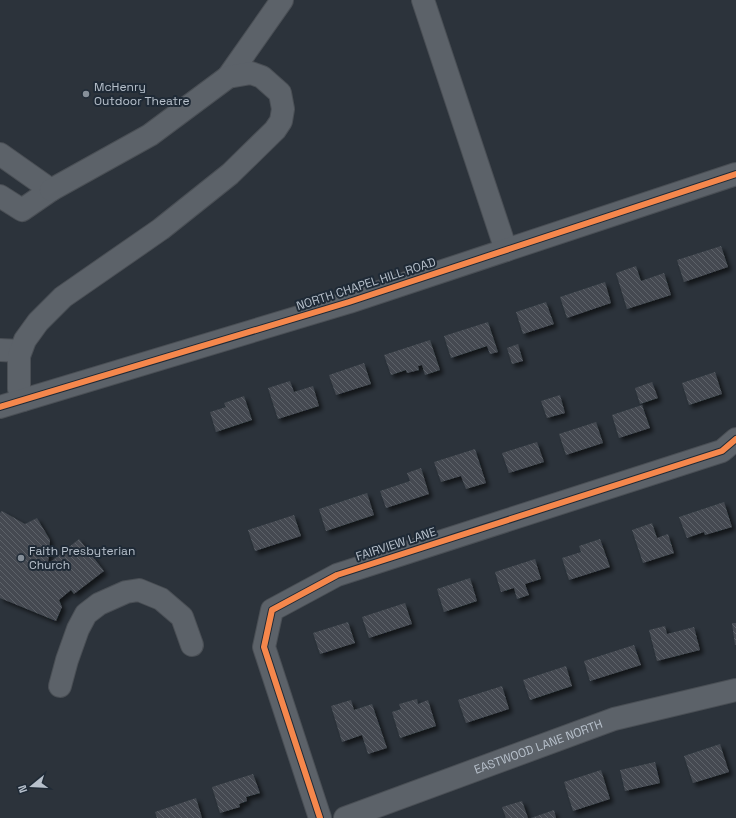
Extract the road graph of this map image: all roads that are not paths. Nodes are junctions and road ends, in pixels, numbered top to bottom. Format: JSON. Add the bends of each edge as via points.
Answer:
{"nodes":[{"id":1,"x":282,"y":0,"type":"edge"},
{"id":2,"x":423,"y":0,"type":"edge"},
{"id":3,"x":228,"y":77,"type":"junction"},
{"id":4,"x":0,"y":154,"type":"edge"},
{"id":5,"x":736,"y":174,"type":"edge"},
{"id":6,"x":51,"y":190,"type":"junction"},
{"id":7,"x":0,"y":196,"type":"edge"},
{"id":8,"x":506,"y":250,"type":"junction"},
{"id":9,"x":10,"y":351,"type":"edge"},
{"id":10,"x":23,"y":400,"type":"junction"},
{"id":11,"x":0,"y":407,"type":"edge"},
{"id":12,"x":736,"y":439,"type":"edge"},
{"id":13,"x":192,"y":645,"type":"dead end"},
{"id":14,"x":60,"y":686,"type":"dead end"},
{"id":15,"x":736,"y":690,"type":"edge"},
{"id":16,"x":320,"y":818,"type":"edge"},
{"id":17,"x":345,"y":818,"type":"edge"}],
"edges":[{"from":1,"to":3,"type":"street"},
{"from":2,"to":8,"type":"street"},
{"from":3,"to":6,"type":"street","via":[[150,135]]},
{"from":3,"to":9,"type":"street","via":[[252,73],[262,77],[280,93],[283,110],[281,121],[275,130],[230,174],[161,229],[58,301],[24,340]]},
{"from":4,"to":6,"type":"street"},
{"from":5,"to":8,"type":"street","name":"NORTH CHAPEL HILL ROAD"},
{"from":6,"to":7,"type":"street","via":[[22,210]]},
{"from":8,"to":10,"type":"street","name":"NORTH CHAPEL HILL ROAD","via":[[349,302]]},
{"from":9,"to":10,"type":"street","via":[[18,356],[19,389]]},
{"from":10,"to":11,"type":"street","name":"NORTH CHAPEL HILL ROAD"},
{"from":12,"to":16,"type":"street","name":"FAIRVIEW LANE","via":[[722,450],[337,575],[272,610],[264,647]]},
{"from":13,"to":14,"type":"street","via":[[182,617],[161,599],[139,590],[126,592],[99,604],[86,614],[78,629]]},
{"from":15,"to":17,"type":"street","name":"EASTWOOD LANE NORTH","via":[[614,718]]}]}
